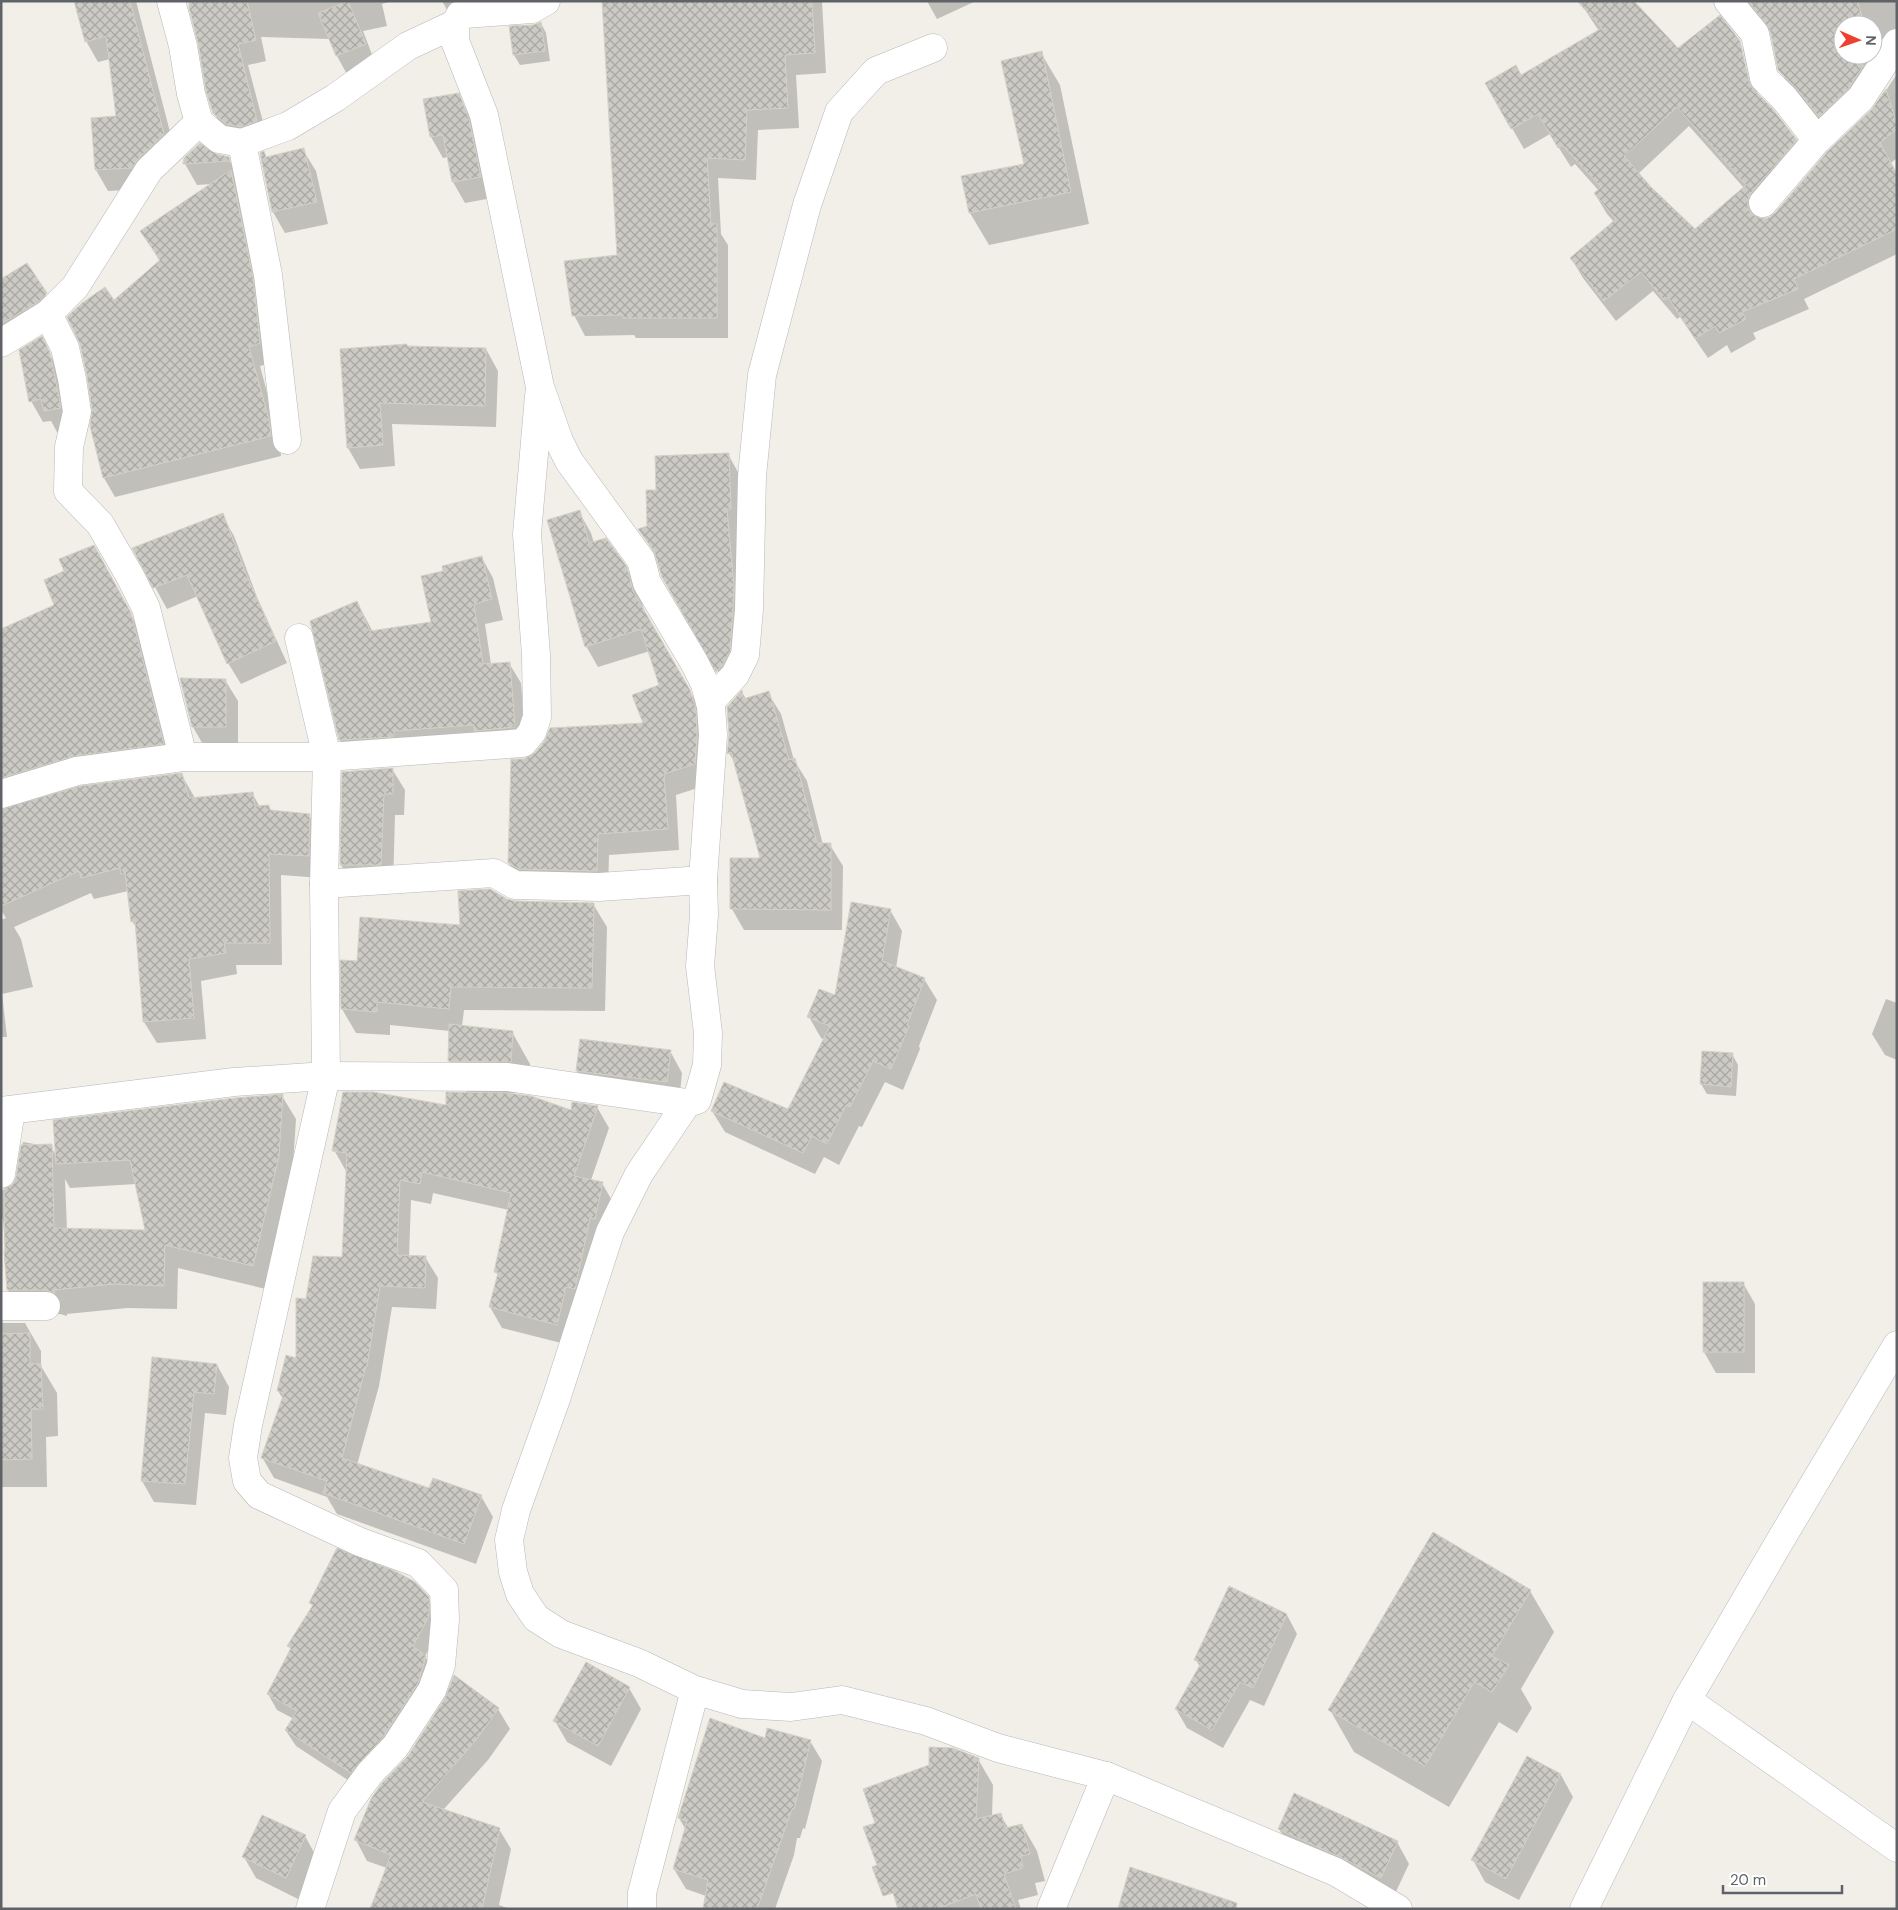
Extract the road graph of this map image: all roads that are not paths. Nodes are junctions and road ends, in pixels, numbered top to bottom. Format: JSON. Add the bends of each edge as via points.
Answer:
{"nodes":[{"id":1,"x":171,"y":1,"type":"edge"},
{"id":2,"x":546,"y":1,"type":"edge"},
{"id":3,"x":1728,"y":1,"type":"edge"},
{"id":4,"x":455,"y":24,"type":"junction"},
{"id":5,"x":1897,"y":43,"type":"edge"},
{"id":6,"x":933,"y":48,"type":"dead end"},
{"id":7,"x":199,"y":122,"type":"junction"},
{"id":8,"x":1817,"y":140,"type":"junction"},
{"id":9,"x":242,"y":143,"type":"junction"},
{"id":10,"x":1763,"y":202,"type":"dead end"},
{"id":11,"x":48,"y":314,"type":"junction"},
{"id":12,"x":1,"y":343,"type":"edge"},
{"id":13,"x":540,"y":387,"type":"junction"},
{"id":14,"x":287,"y":440,"type":"dead end"},
{"id":15,"x":299,"y":638,"type":"dead end"},
{"id":16,"x":710,"y":702,"type":"junction"},
{"id":17,"x":182,"y":757,"type":"junction"},
{"id":18,"x":327,"y":757,"type":"junction"},
{"id":19,"x":1,"y":794,"type":"edge"},
{"id":20,"x":703,"y":880,"type":"junction"},
{"id":21,"x":324,"y":884,"type":"junction"},
{"id":22,"x":326,"y":1076,"type":"junction"},
{"id":23,"x":687,"y":1103,"type":"junction"},
{"id":24,"x":6,"y":1111,"type":"edge"},
{"id":25,"x":1,"y":1174,"type":"edge"},
{"id":26,"x":1,"y":1306,"type":"edge"},
{"id":27,"x":46,"y":1306,"type":"dead end"},
{"id":28,"x":1897,"y":1345,"type":"edge"},
{"id":29,"x":695,"y":1690,"type":"junction"},
{"id":30,"x":1687,"y":1700,"type":"junction"},
{"id":31,"x":1106,"y":1776,"type":"junction"},
{"id":32,"x":1897,"y":1848,"type":"edge"},
{"id":33,"x":310,"y":1909,"type":"edge"},
{"id":34,"x":642,"y":1909,"type":"edge"},
{"id":35,"x":1051,"y":1909,"type":"edge"},
{"id":36,"x":1398,"y":1909,"type":"edge"},
{"id":37,"x":1584,"y":1909,"type":"edge"}],
"edges":[{"from":1,"to":7,"type":"street"},
{"from":2,"to":4,"type":"street","via":[[532,9],[460,15]]},
{"from":3,"to":8,"type":"street","via":[[1755,34],[1764,78]]},
{"from":4,"to":9,"type":"street","via":[[408,46],[335,98],[288,126]]},
{"from":4,"to":13,"type":"street","via":[[455,41],[484,115]]},
{"from":5,"to":8,"type":"street","via":[[1861,98]]},
{"from":6,"to":16,"type":"street","via":[[876,71],[839,112],[806,204],[762,375],[752,476],[745,655],[735,675]]},
{"from":7,"to":9,"type":"street","via":[[219,139]]},
{"from":7,"to":11,"type":"street","via":[[149,170],[75,286]]},
{"from":8,"to":10,"type":"street"},
{"from":9,"to":14,"type":"street","via":[[268,275]]},
{"from":11,"to":12,"type":"street"},
{"from":11,"to":17,"type":"street","via":[[65,348],[76,412],[69,447],[68,491],[100,524],[146,608]]},
{"from":13,"to":16,"type":"street","via":[[569,461],[641,560],[647,582],[694,662]]},
{"from":13,"to":18,"type":"street","via":[[527,534],[536,655],[537,717],[532,732],[523,743]]},
{"from":15,"to":18,"type":"street"},
{"from":16,"to":20,"type":"street","via":[[714,735]]},
{"from":17,"to":18,"type":"street"},
{"from":17,"to":19,"type":"street","via":[[77,771]]},
{"from":18,"to":21,"type":"street"},
{"from":20,"to":21,"type":"street","via":[[599,887],[515,886],[494,873]]},
{"from":20,"to":23,"type":"street","via":[[700,966],[708,1032],[706,1065],[697,1100]]},
{"from":21,"to":22,"type":"street"},
{"from":22,"to":23,"type":"street","via":[[508,1077]]},
{"from":22,"to":24,"type":"street","via":[[234,1082]]},
{"from":22,"to":33,"type":"street","via":[[248,1425],[243,1458],[247,1481],[259,1496],[360,1542],[418,1563],[444,1590],[444,1620],[441,1665],[432,1690],[395,1747],[342,1810]]},
{"from":23,"to":29,"type":"street","via":[[639,1174],[610,1232],[560,1390],[516,1510],[509,1540],[520,1594],[536,1618],[561,1634],[639,1663]]},
{"from":24,"to":25,"type":"street"},
{"from":26,"to":27,"type":"street"},
{"from":28,"to":30,"type":"street"},
{"from":29,"to":31,"type":"street","via":[[742,1704],[791,1707],[842,1700],[926,1721],[998,1748]]},
{"from":29,"to":34,"type":"street","via":[[642,1893]]},
{"from":30,"to":32,"type":"street"},
{"from":30,"to":37,"type":"street"},
{"from":31,"to":35,"type":"street"},
{"from":31,"to":36,"type":"street","via":[[1336,1872]]}]}
